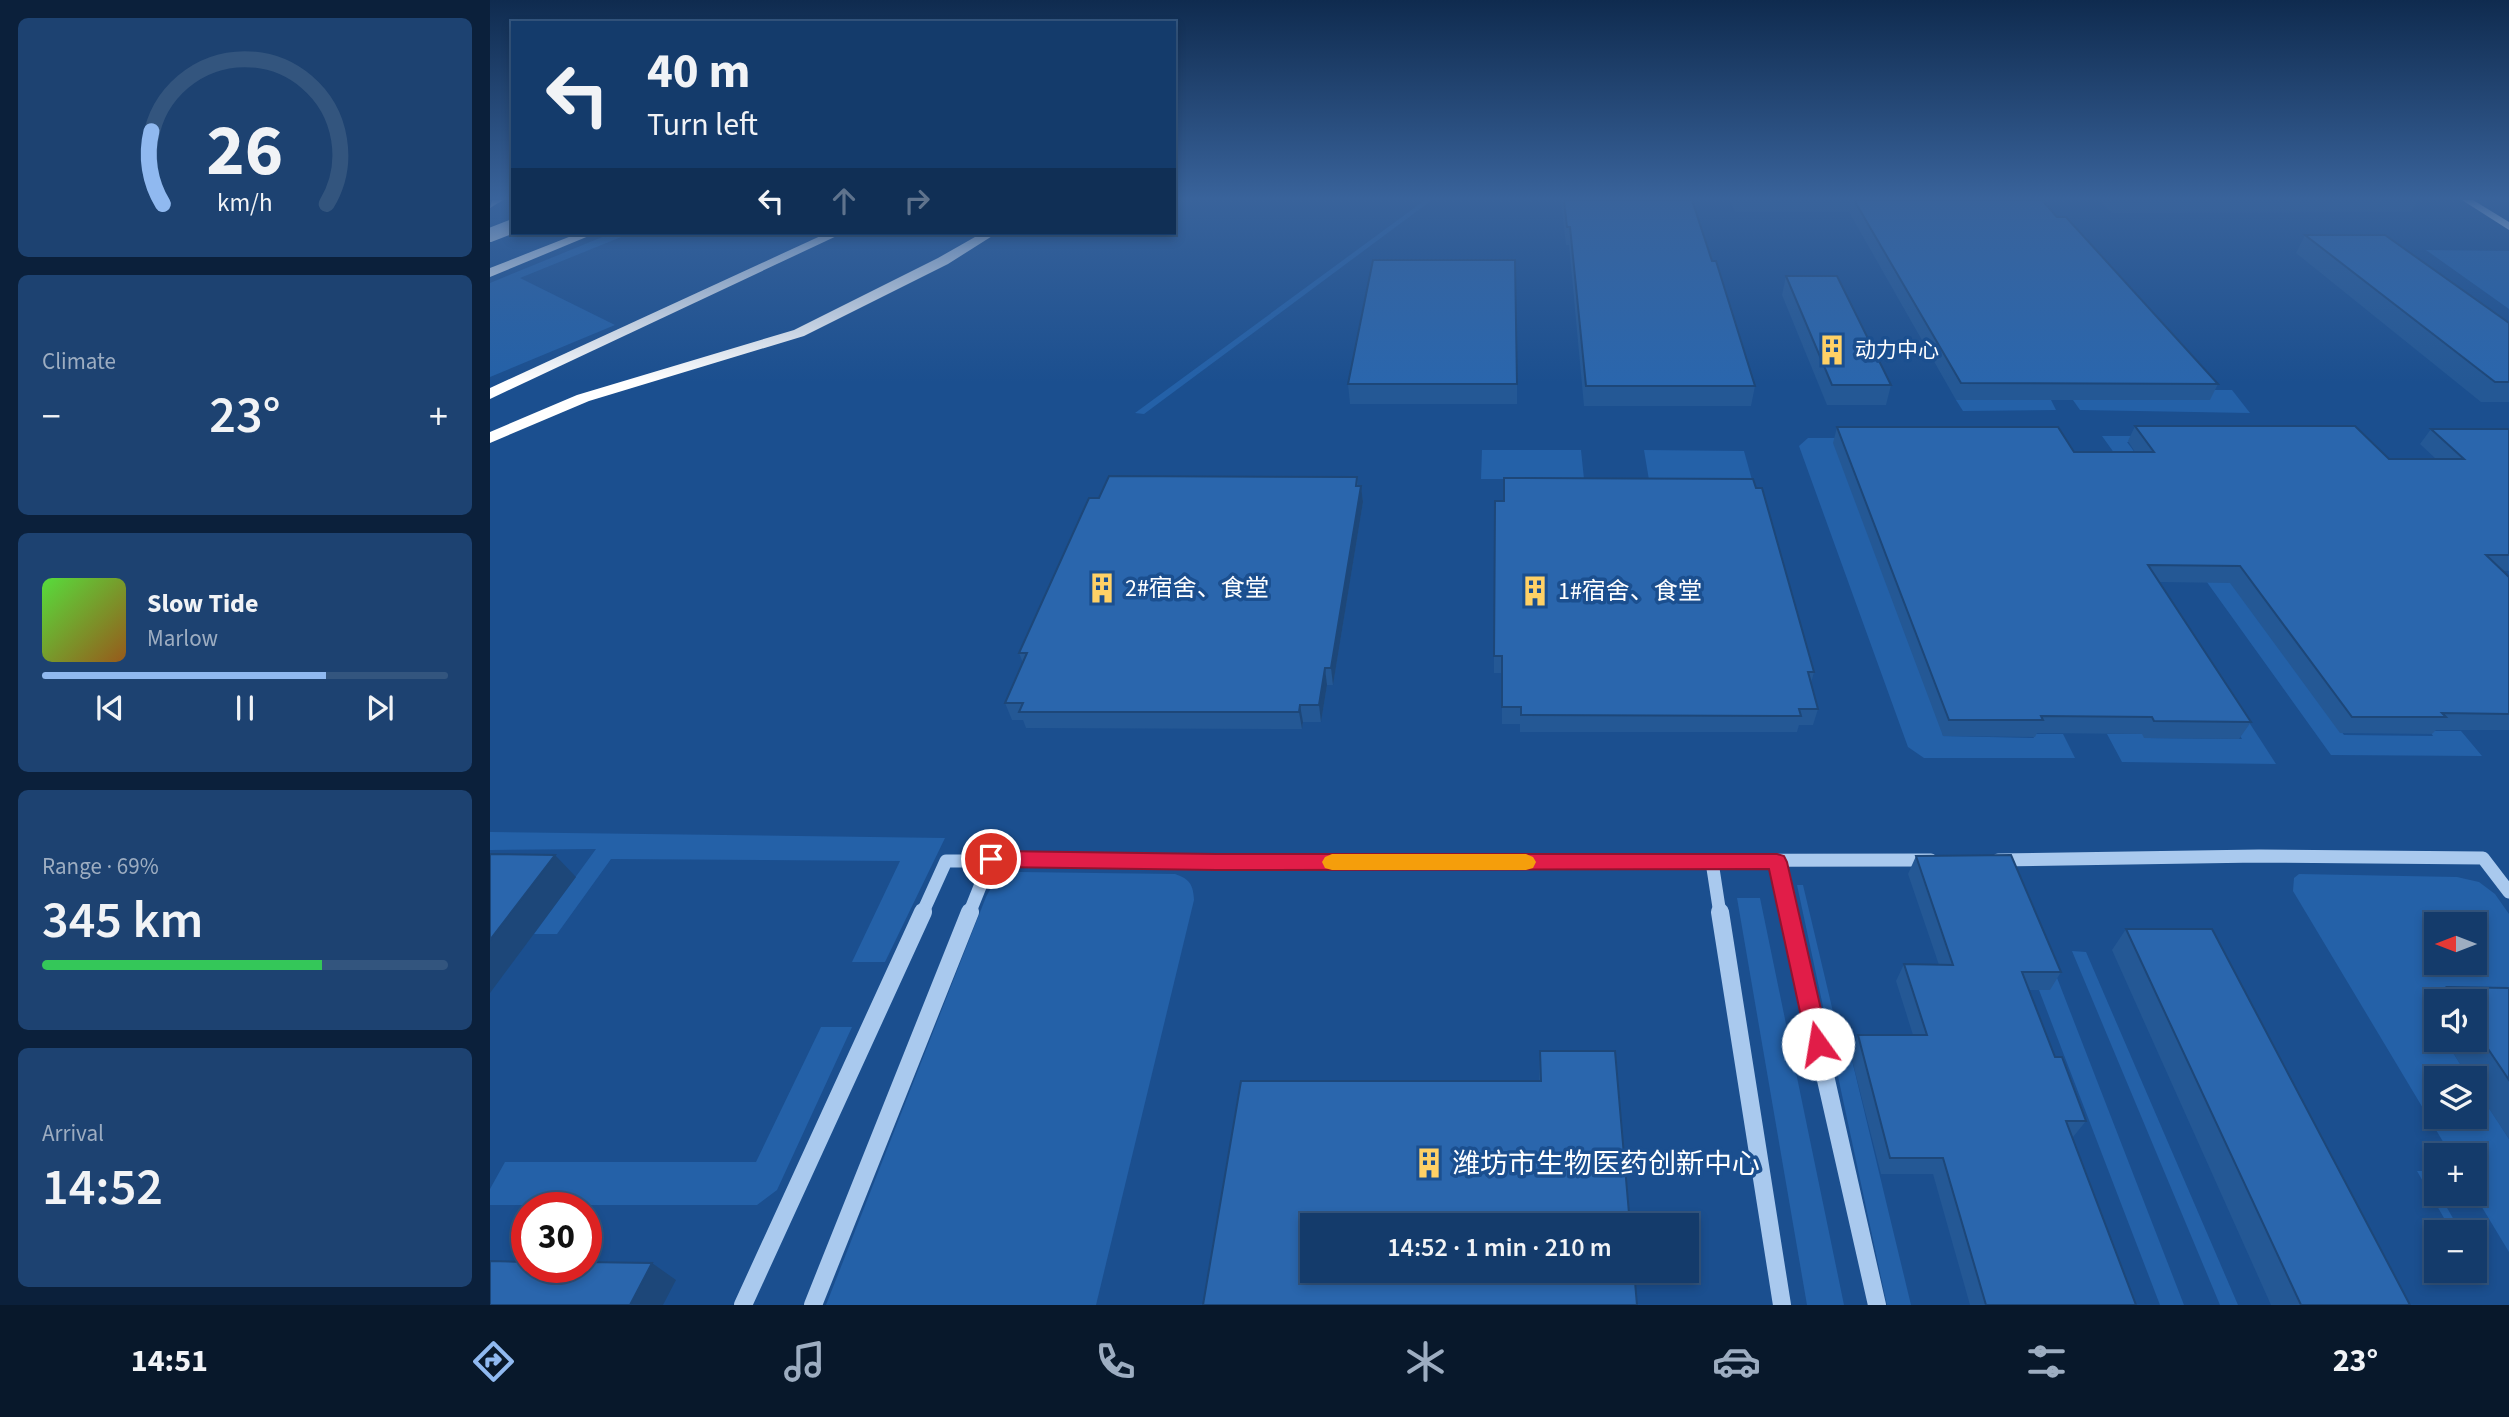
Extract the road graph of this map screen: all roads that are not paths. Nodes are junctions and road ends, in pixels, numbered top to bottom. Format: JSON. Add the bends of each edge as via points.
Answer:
{"nodes":[{"id":1,"x":520,"y":261,"type":"edge"},
{"id":2,"x":777,"y":261,"type":"edge"},
{"id":3,"x":943,"y":261,"type":"edge"},
{"id":4,"x":490,"y":273,"type":"edge"},
{"id":5,"x":490,"y":394,"type":"edge"},
{"id":6,"x":490,"y":438,"type":"edge"},
{"id":7,"x":991,"y":859,"type":"junction"},
{"id":8,"x":1940,"y":860,"type":"edge"},
{"id":9,"x":1981,"y":860,"type":"edge"},
{"id":10,"x":1713,"y":862,"type":"junction"},
{"id":11,"x":1777,"y":862,"type":"junction"},
{"id":12,"x":2509,"y":892,"type":"edge"},
{"id":13,"x":743,"y":1305,"type":"edge"},
{"id":14,"x":813,"y":1305,"type":"edge"},
{"id":15,"x":1782,"y":1305,"type":"edge"},
{"id":16,"x":1877,"y":1305,"type":"edge"}],
"edges":[{"from":1,"to":4,"type":"highway"},
{"from":2,"to":5,"type":"highway"},
{"from":3,"to":6,"type":"highway","via":[[799,332],[583,398]]},
{"from":7,"to":10,"type":"street"},
{"from":7,"to":13,"type":"street","via":[[946,861]]},
{"from":7,"to":14,"type":"street"},
{"from":8,"to":11,"type":"street"},
{"from":9,"to":12,"type":"street","via":[[2483,858]]},
{"from":10,"to":11,"type":"street"},
{"from":10,"to":15,"type":"street"},
{"from":11,"to":16,"type":"street"}]}
